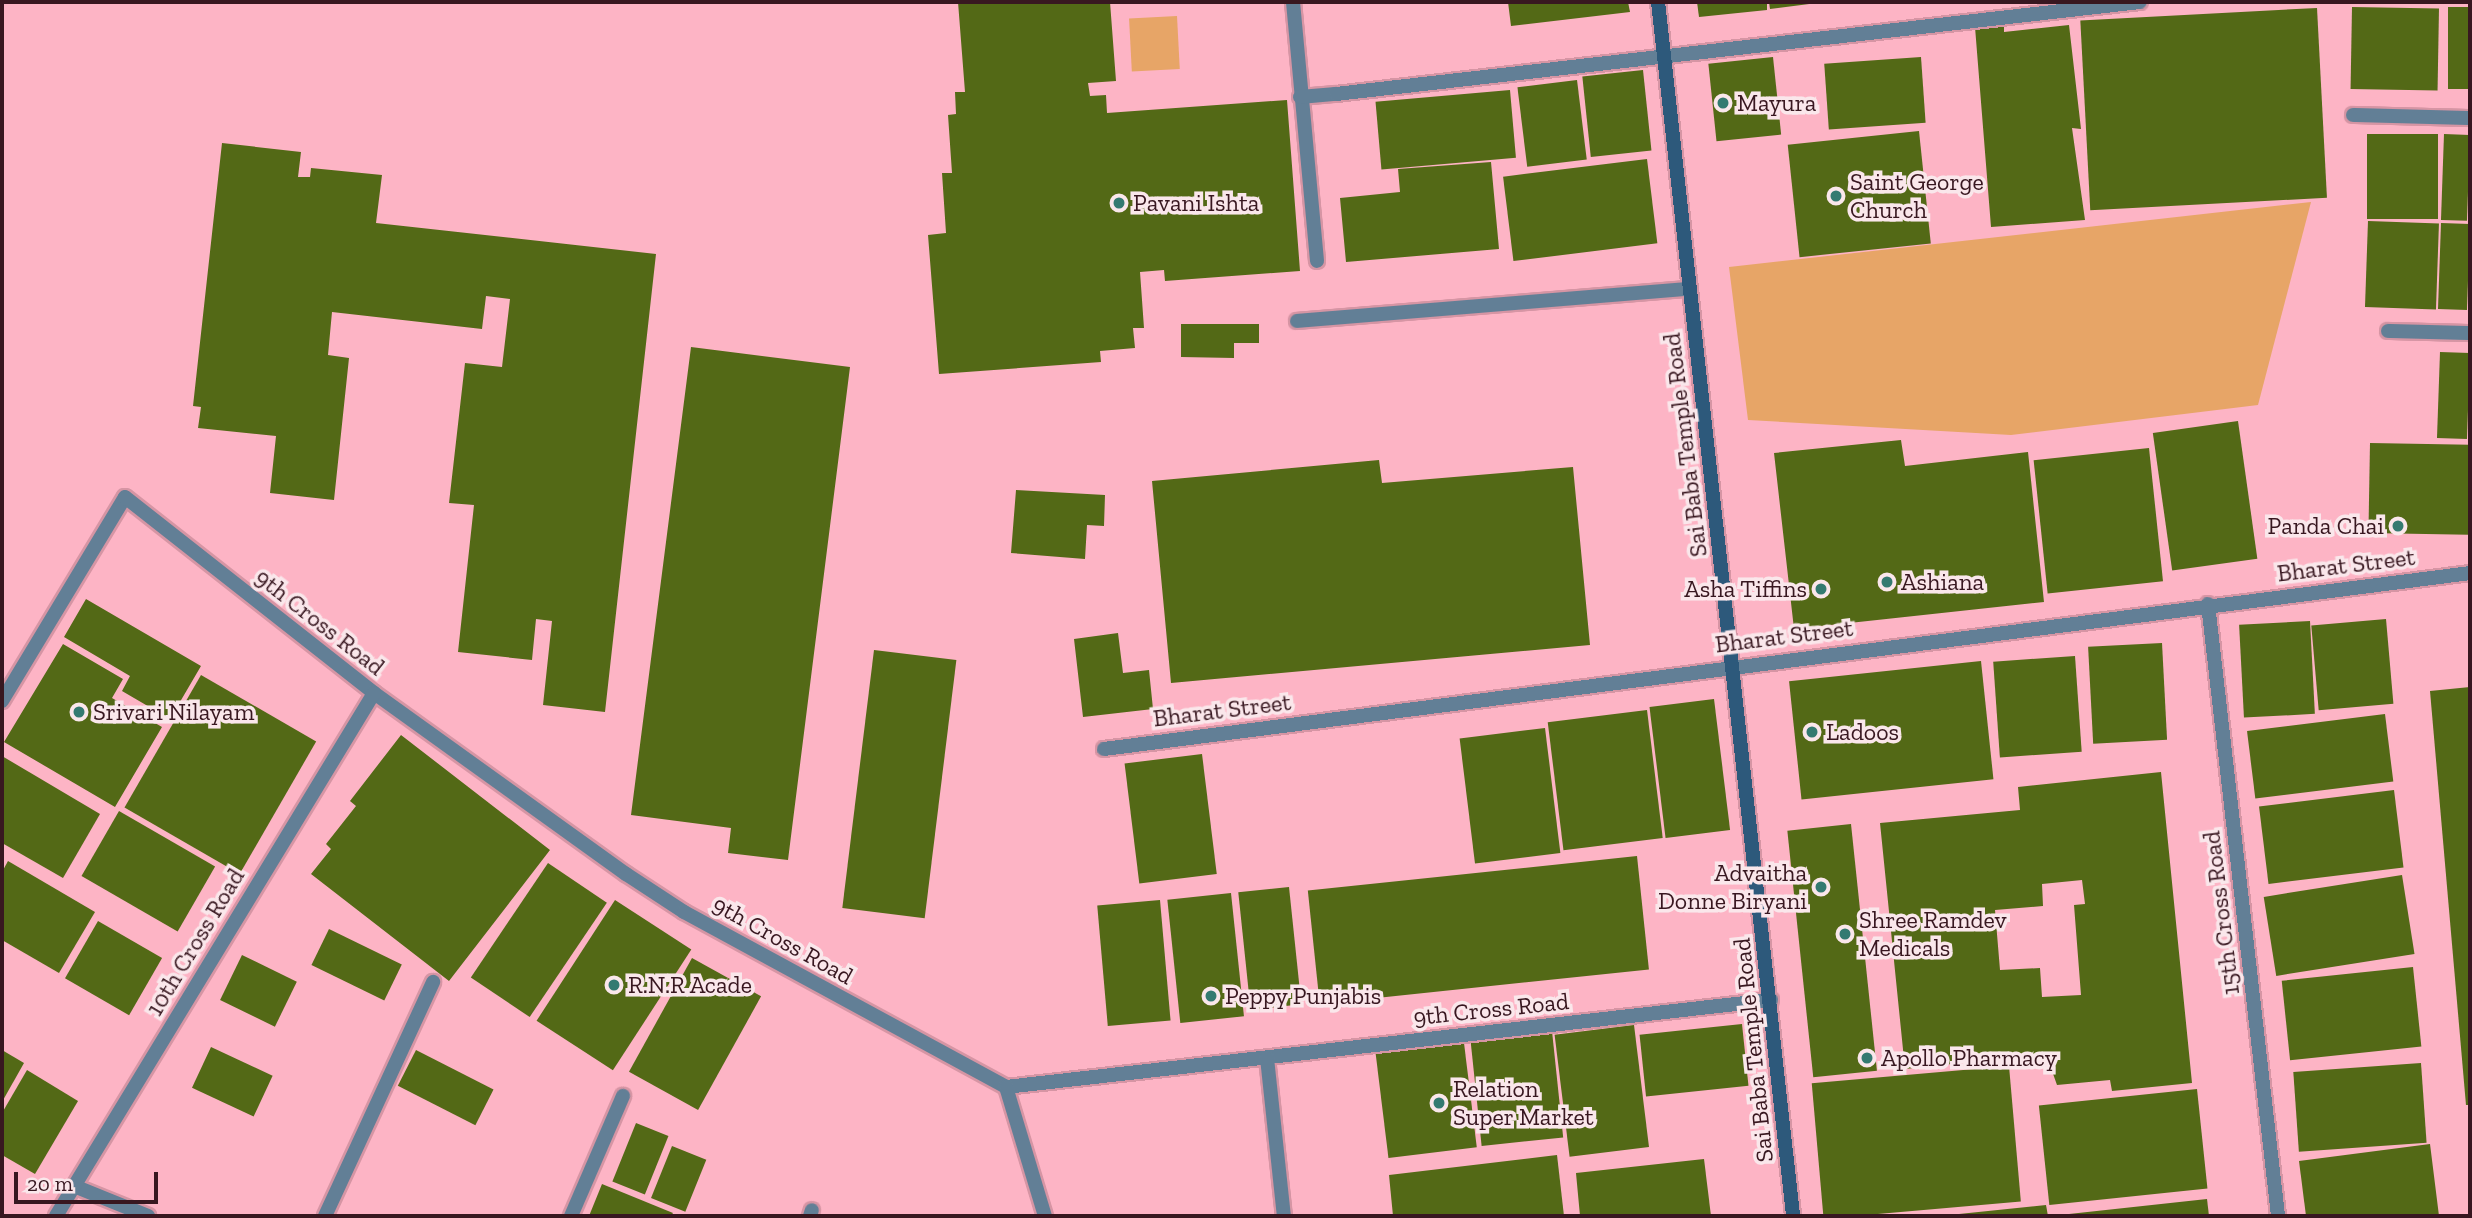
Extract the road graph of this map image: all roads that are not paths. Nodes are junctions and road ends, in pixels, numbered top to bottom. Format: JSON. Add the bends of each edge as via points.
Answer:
{"nodes":[{"id":1,"x":1293,"y":2,"type":"edge"},
{"id":2,"x":1658,"y":2,"type":"edge"},
{"id":3,"x":2140,"y":2,"type":"edge"},
{"id":4,"x":1665,"y":58,"type":"junction"},
{"id":5,"x":1300,"y":97,"type":"junction"},
{"id":6,"x":2353,"y":115,"type":"dead end"},
{"id":7,"x":2470,"y":118,"type":"edge"},
{"id":8,"x":1317,"y":261,"type":"dead end"},
{"id":9,"x":1689,"y":289,"type":"junction"},
{"id":10,"x":1297,"y":321,"type":"dead end"},
{"id":11,"x":2388,"y":331,"type":"dead end"},
{"id":12,"x":2470,"y":333,"type":"edge"},
{"id":13,"x":2470,"y":573,"type":"edge"},
{"id":14,"x":2208,"y":604,"type":"junction"},
{"id":15,"x":1733,"y":666,"type":"junction"},
{"id":16,"x":374,"y":693,"type":"junction"},
{"id":17,"x":2,"y":701,"type":"edge"},
{"id":18,"x":1104,"y":749,"type":"dead end"},
{"id":19,"x":433,"y":982,"type":"dead end"},
{"id":20,"x":1771,"y":1000,"type":"junction"},
{"id":21,"x":1267,"y":1058,"type":"junction"},
{"id":22,"x":1006,"y":1087,"type":"junction"},
{"id":23,"x":623,"y":1096,"type":"dead end"},
{"id":24,"x":74,"y":1185,"type":"junction"},
{"id":25,"x":56,"y":1216,"type":"edge"},
{"id":26,"x":148,"y":1216,"type":"edge"},
{"id":27,"x":325,"y":1216,"type":"edge"},
{"id":28,"x":571,"y":1216,"type":"edge"},
{"id":29,"x":1045,"y":1216,"type":"edge"},
{"id":30,"x":1284,"y":1216,"type":"edge"},
{"id":31,"x":1793,"y":1216,"type":"edge"},
{"id":32,"x":2278,"y":1216,"type":"edge"}],
"edges":[{"from":1,"to":5,"type":"street"},
{"from":2,"to":4,"type":"street","name":"Sai Baba Temple Road"},
{"from":3,"to":4,"type":"street"},
{"from":4,"to":5,"type":"street"},
{"from":4,"to":9,"type":"street","name":"Sai Baba Temple Road"},
{"from":5,"to":8,"type":"street"},
{"from":6,"to":7,"type":"street"},
{"from":9,"to":10,"type":"street"},
{"from":9,"to":15,"type":"street","name":"Sai Baba Temple Road"},
{"from":11,"to":12,"type":"street"},
{"from":13,"to":14,"type":"street","name":"Bharat Street"},
{"from":14,"to":15,"type":"street","name":"Bharat Street"},
{"from":14,"to":32,"type":"street","name":"15th Cross Road"},
{"from":15,"to":18,"type":"street","name":"Bharat Street"},
{"from":15,"to":20,"type":"street","name":"Sai Baba Temple Road"},
{"from":16,"to":17,"type":"street","name":"9th Cross Road","via":[[125,497]]},
{"from":16,"to":22,"type":"street","name":"9th Cross Road","via":[[684,912]]},
{"from":16,"to":24,"type":"street","name":"10th Cross Road"},
{"from":19,"to":27,"type":"street"},
{"from":20,"to":21,"type":"street","name":"9th Cross Road"},
{"from":20,"to":31,"type":"street","name":"Sai Baba Temple Road"},
{"from":21,"to":22,"type":"street","name":"9th Cross Road"},
{"from":21,"to":30,"type":"street"},
{"from":22,"to":29,"type":"street"},
{"from":23,"to":28,"type":"street"},
{"from":24,"to":25,"type":"street","name":"10th Cross Road"},
{"from":24,"to":26,"type":"street"}]}
